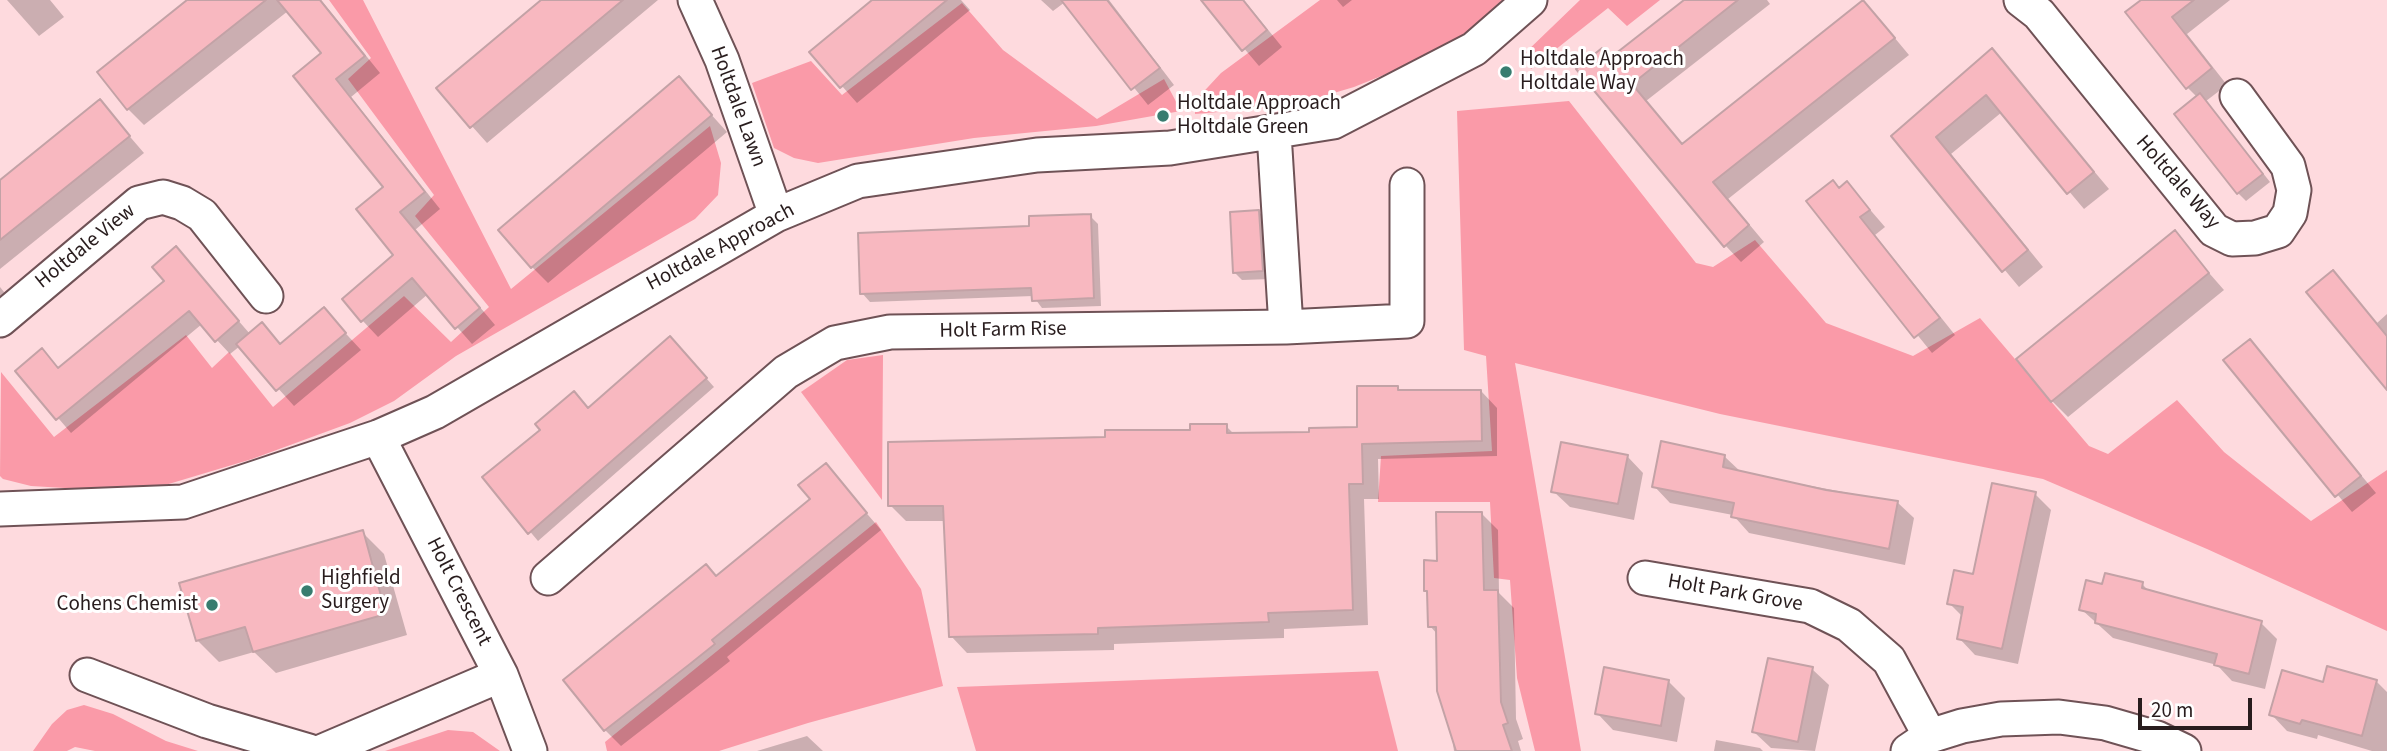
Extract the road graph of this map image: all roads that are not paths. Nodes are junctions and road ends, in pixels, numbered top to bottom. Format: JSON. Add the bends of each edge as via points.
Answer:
{"nodes":[{"id":1,"x":695,"y":0,"type":"edge"},
{"id":2,"x":1530,"y":0,"type":"edge"},
{"id":3,"x":2038,"y":4,"type":"edge"},
{"id":4,"x":2237,"y":96,"type":"dead end"},
{"id":5,"x":1273,"y":133,"type":"junction"},
{"id":6,"x":1407,"y":185,"type":"dead end"},
{"id":7,"x":776,"y":215,"type":"junction"},
{"id":8,"x":265,"y":296,"type":"dead end"},
{"id":9,"x":0,"y":320,"type":"edge"},
{"id":10,"x":1286,"y":327,"type":"junction"},
{"id":11,"x":378,"y":437,"type":"junction"},
{"id":12,"x":0,"y":509,"type":"edge"},
{"id":13,"x":548,"y":578,"type":"dead end"},
{"id":14,"x":1645,"y":578,"type":"dead end"},
{"id":15,"x":87,"y":675,"type":"dead end"},
{"id":16,"x":501,"y":675,"type":"junction"},
{"id":17,"x":1919,"y":744,"type":"edge"},
{"id":18,"x":309,"y":751,"type":"edge"},
{"id":19,"x":323,"y":751,"type":"edge"},
{"id":20,"x":530,"y":751,"type":"edge"},
{"id":21,"x":2184,"y":751,"type":"edge"}],
"edges":[{"from":1,"to":7,"type":"street","name":"Holtdale Lawn","via":[[722,60]]},
{"from":2,"to":5,"type":"street","name":"Holtdale Approach","via":[[1474,49],[1333,122]]},
{"from":3,"to":4,"type":"street","name":"Holtdale Way","via":[[2214,230],[2232,239],[2255,239],[2278,231],[2290,213],[2294,190],[2288,166]]},
{"from":5,"to":7,"type":"street","name":"Holtdale Approach","via":[[1152,150],[1037,155],[858,181]]},
{"from":5,"to":10,"type":"street"},
{"from":6,"to":10,"type":"street","name":"Holt Farm Rise","via":[[1407,321]]},
{"from":7,"to":11,"type":"street","name":"Holtdale Approach","via":[[435,412]]},
{"from":8,"to":9,"type":"street","name":"Holtdale View","via":[[202,215],[163,197],[139,203]]},
{"from":10,"to":13,"type":"street","name":"Holt Farm Rise","via":[[890,332],[835,343],[786,372]]},
{"from":11,"to":12,"type":"street","name":"Holtdale Approach","via":[[183,502]]},
{"from":11,"to":16,"type":"street","name":"Holt Crescent"},
{"from":14,"to":17,"type":"street","name":"Holt Park Grove","via":[[1810,606],[1849,625],[1889,660]]},
{"from":15,"to":18,"type":"street","via":[[207,722]]},
{"from":16,"to":19,"type":"street"},
{"from":16,"to":20,"type":"street","name":"Holt Crescent"},
{"from":17,"to":21,"type":"street","via":[[2001,719],[2059,717],[2105,723]]}]}
